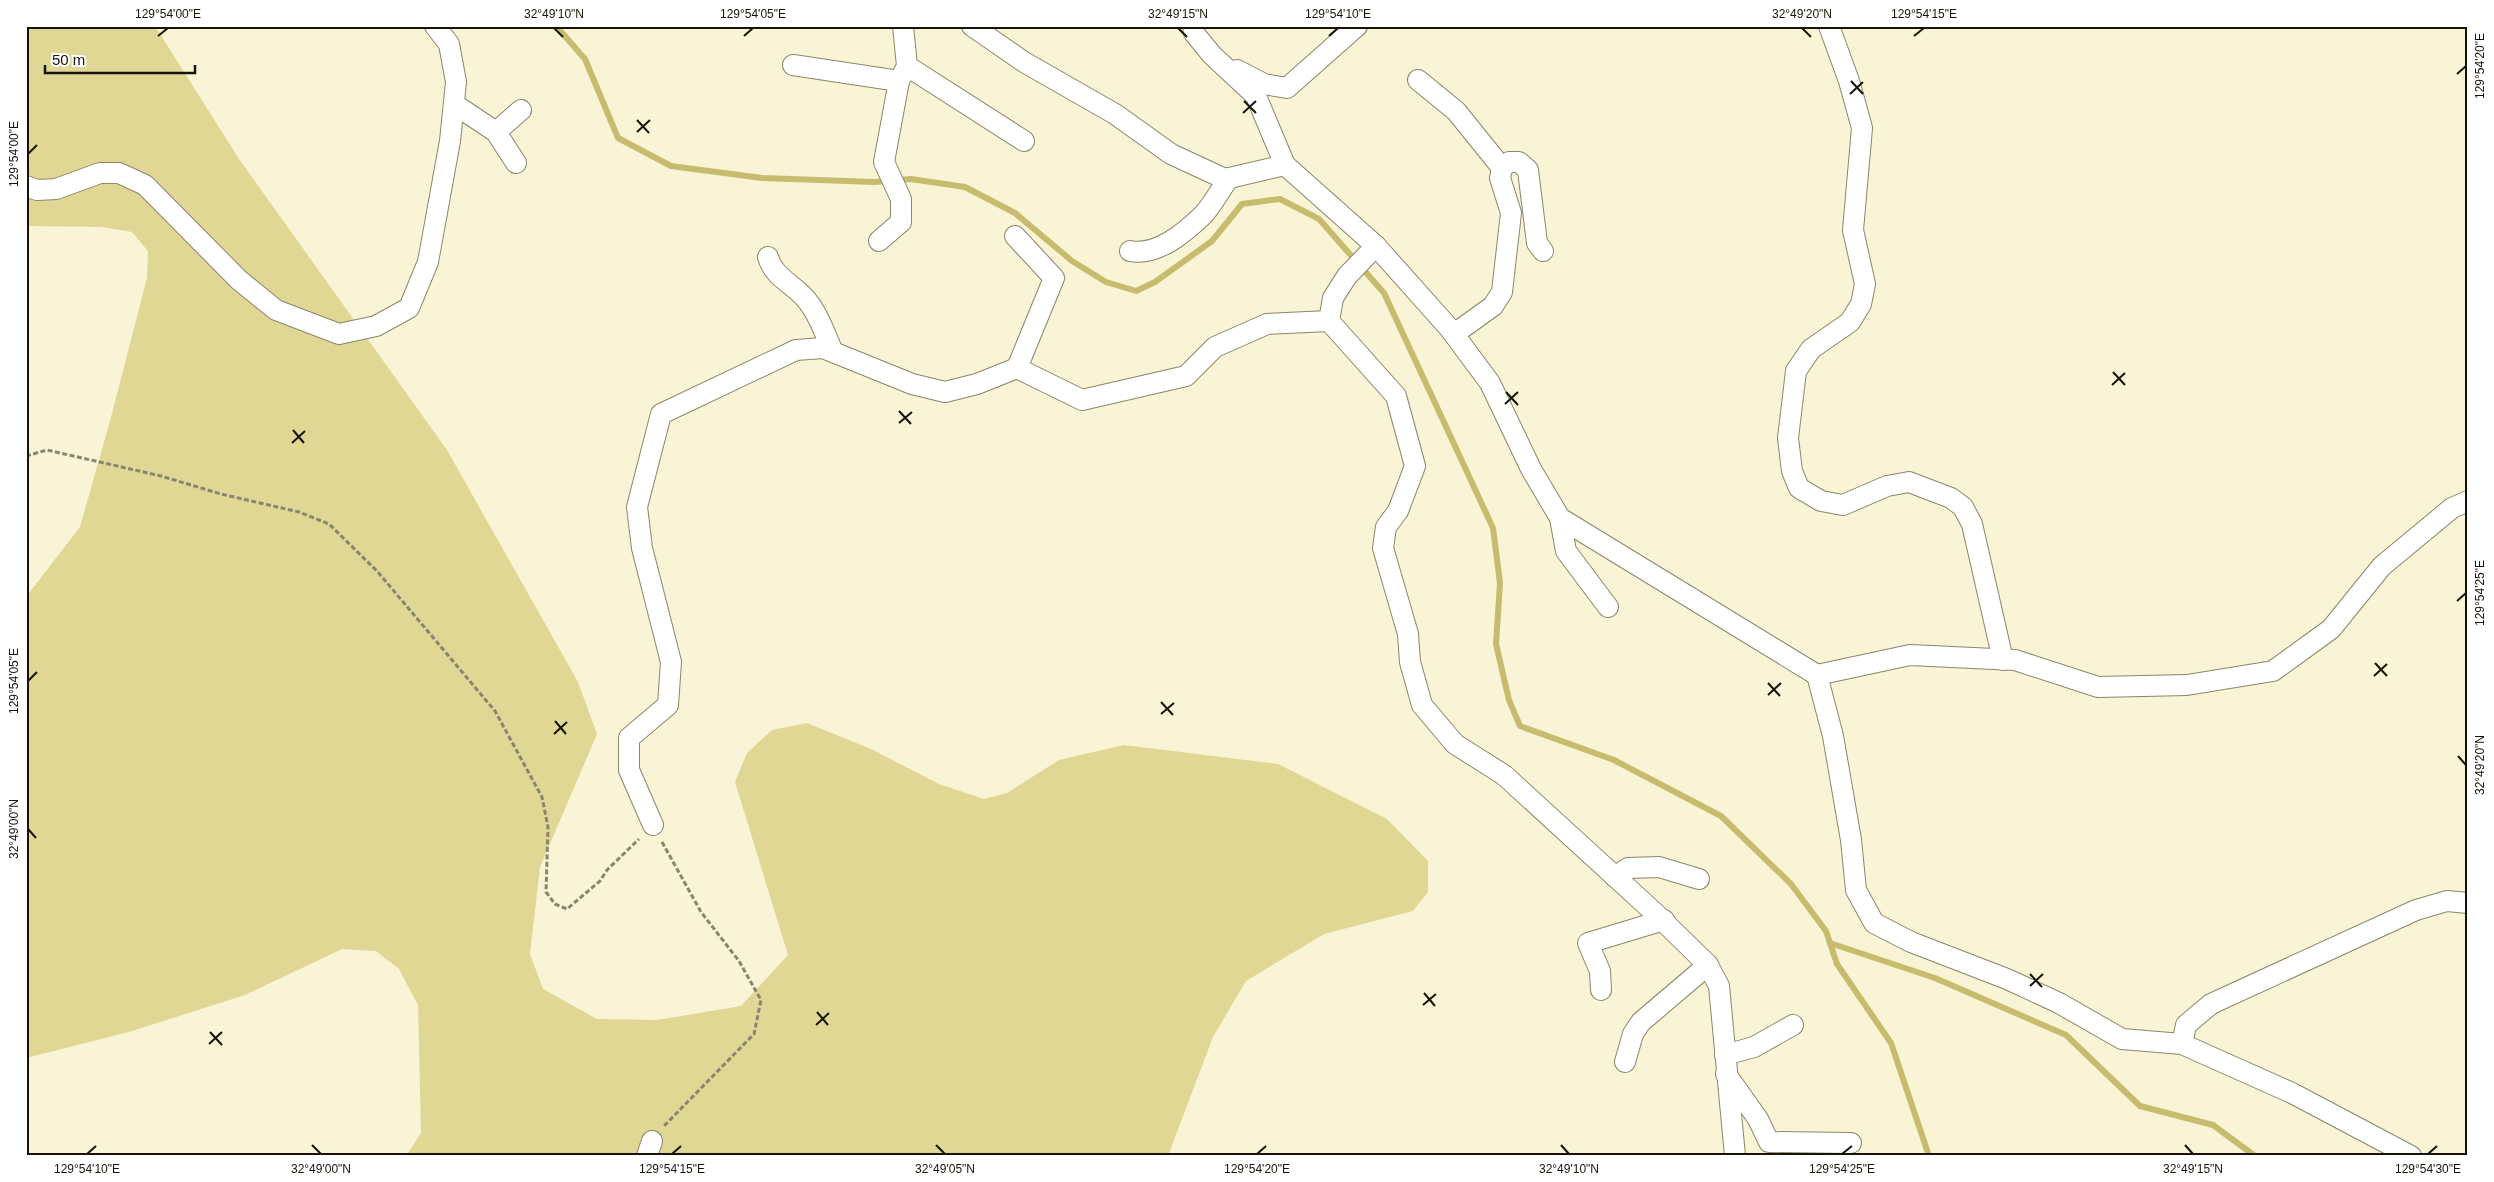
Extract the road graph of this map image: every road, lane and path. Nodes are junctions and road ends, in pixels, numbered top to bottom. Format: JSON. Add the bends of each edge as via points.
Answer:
{"nodes":[{"id":1,"x":435,"y":26,"type":"edge"},
{"id":2,"x":903,"y":26,"type":"edge"},
{"id":3,"x":972,"y":26,"type":"edge"},
{"id":4,"x":1193,"y":26,"type":"edge"},
{"id":5,"x":1357,"y":26,"type":"edge"},
{"id":6,"x":1829,"y":26,"type":"edge"},
{"id":7,"x":793,"y":65,"type":"dead end"},
{"id":8,"x":1227,"y":69,"type":"junction"},
{"id":9,"x":903,"y":73,"type":"junction"},
{"id":10,"x":1418,"y":80,"type":"dead end"},
{"id":11,"x":454,"y":104,"type":"junction"},
{"id":12,"x":521,"y":110,"type":"dead end"},
{"id":13,"x":496,"y":132,"type":"junction"},
{"id":14,"x":1024,"y":141,"type":"dead end"},
{"id":15,"x":516,"y":163,"type":"dead end"},
{"id":16,"x":1285,"y":165,"type":"junction"},
{"id":17,"x":1502,"y":168,"type":"junction"},
{"id":18,"x":1229,"y":178,"type":"junction"},
{"id":19,"x":26,"y":186,"type":"edge"},
{"id":20,"x":1015,"y":236,"type":"dead end"},
{"id":21,"x":879,"y":240,"type":"dead end"},
{"id":22,"x":1372,"y":250,"type":"junction"},
{"id":23,"x":1130,"y":252,"type":"dead end"},
{"id":24,"x":1543,"y":252,"type":"dead end"},
{"id":25,"x":768,"y":257,"type":"dead end"},
{"id":26,"x":1329,"y":322,"type":"junction"},
{"id":27,"x":1454,"y":334,"type":"junction"},
{"id":28,"x":834,"y":352,"type":"junction"},
{"id":29,"x":1017,"y":368,"type":"junction"},
{"id":30,"x":26,"y":456,"type":"edge"},
{"id":31,"x":2468,"y":500,"type":"edge"},
{"id":32,"x":1560,"y":518,"type":"junction"},
{"id":33,"x":1608,"y":607,"type":"dead end"},
{"id":34,"x":2003,"y":660,"type":"junction"},
{"id":35,"x":1817,"y":675,"type":"junction"},
{"id":36,"x":653,"y":825,"type":"junction"},
{"id":37,"x":1615,"y":877,"type":"junction"},
{"id":38,"x":1699,"y":879,"type":"dead end"},
{"id":39,"x":2468,"y":903,"type":"edge"},
{"id":40,"x":1664,"y":920,"type":"junction"},
{"id":41,"x":1708,"y":965,"type":"junction"},
{"id":42,"x":1601,"y":990,"type":"dead end"},
{"id":43,"x":1793,"y":1025,"type":"dead end"},
{"id":44,"x":2182,"y":1044,"type":"junction"},
{"id":45,"x":1625,"y":1062,"type":"dead end"},
{"id":46,"x":1726,"y":1065,"type":"junction"},
{"id":47,"x":1850,"y":1142,"type":"dead end"},
{"id":48,"x":649,"y":1148,"type":"edge"},
{"id":49,"x":1735,"y":1156,"type":"edge"},
{"id":50,"x":2411,"y":1156,"type":"edge"}],
"edges":[{"from":1,"to":11,"type":"street","via":[[449,44],[456,82]]},
{"from":2,"to":9,"type":"street"},
{"from":3,"to":18,"type":"street","via":[[1024,62],[1114,114],[1171,154]]},
{"from":4,"to":8,"type":"street","via":[[1194,33]]},
{"from":5,"to":8,"type":"street","via":[[1287,88],[1264,84],[1239,70]]},
{"from":6,"to":34,"type":"street","via":[[1862,128],[1854,230],[1865,284],[1861,304],[1850,322],[1811,350],[1796,371],[1788,438],[1792,470],[1799,488],[1821,501],[1843,505],[1887,486],[1909,482],[1950,498],[1963,507],[1972,524]]},
{"from":7,"to":9,"type":"street"},
{"from":8,"to":16,"type":"street","via":[[1256,96]]},
{"from":9,"to":14,"type":"street"},
{"from":9,"to":21,"type":"street","via":[[884,162],[901,199],[901,222]]},
{"from":10,"to":17,"type":"street","via":[[1456,111]]},
{"from":11,"to":13,"type":"street"},
{"from":11,"to":19,"type":"street","via":[[428,262],[409,308],[376,326],[339,334],[276,310],[238,280],[145,184],[119,173],[100,173],[56,189],[37,190]]},
{"from":12,"to":13,"type":"street"},
{"from":13,"to":15,"type":"street"},
{"from":16,"to":18,"type":"street"},
{"from":16,"to":22,"type":"street"},
{"from":17,"to":24,"type":"street","via":[[1509,162],[1519,162],[1528,170],[1537,244]]},
{"from":17,"to":27,"type":"street","via":[[1500,178],[1511,213],[1502,292],[1493,306]]},
{"from":18,"to":23,"type":"street","via":[[1202,216],[1176,236],[1159,248],[1143,253]]},
{"from":20,"to":29,"type":"street","via":[[1054,278]]},
{"from":22,"to":26,"type":"street","via":[[1333,298]]},
{"from":22,"to":27,"type":"street"},
{"from":25,"to":28,"type":"street","via":[[778,274],[805,297]]},
{"from":26,"to":29,"type":"street","via":[[1267,324],[1215,347],[1186,376],[1082,400]]},
{"from":26,"to":37,"type":"street","via":[[1396,396],[1415,466],[1398,511],[1386,528],[1383,548],[1408,634],[1410,662],[1422,705],[1455,744],[1504,775]]},
{"from":27,"to":32,"type":"street","via":[[1490,383],[1531,468]]},
{"from":28,"to":29,"type":"street","via":[[912,384],[945,392],[977,384]]},
{"from":28,"to":36,"type":"street","via":[[823,348],[796,350],[660,414],[637,507],[642,548],[671,662],[668,705],[629,738],[629,770]]},
{"from":30,"to":36,"type":"path","via":[[47,450],[299,512],[329,524],[377,570],[494,711],[542,797],[548,827],[546,892],[555,904],[567,909],[600,881]]},
{"from":31,"to":34,"type":"street","via":[[2452,508],[2382,566],[2331,629],[2273,671],[2187,685],[2098,687],[2015,660]]},
{"from":32,"to":33,"type":"street","via":[[1566,552]]},
{"from":32,"to":35,"type":"street"},
{"from":34,"to":35,"type":"street","via":[[1910,655]]},
{"from":35,"to":44,"type":"street","via":[[1833,736],[1856,890],[1874,923],[1911,942],[2059,1003],[2122,1039]]},
{"from":36,"to":48,"type":"path","via":[[701,912],[739,961],[762,1000],[754,1034],[674,1114]]},
{"from":37,"to":38,"type":"street","via":[[1628,868],[1658,867]]},
{"from":37,"to":40,"type":"street"},
{"from":39,"to":44,"type":"street","via":[[2448,901],[2416,910],[2211,1004],[2186,1024]]},
{"from":40,"to":41,"type":"street"},
{"from":40,"to":42,"type":"street","via":[[1588,943],[1600,970]]},
{"from":41,"to":45,"type":"street","via":[[1641,1022],[1633,1034]]},
{"from":41,"to":46,"type":"street","via":[[1719,986]]},
{"from":43,"to":46,"type":"street"},
{"from":44,"to":50,"type":"street","via":[[2292,1093]]},
{"from":46,"to":47,"type":"street","via":[[1769,1142]]},
{"from":46,"to":49,"type":"street"}]}
